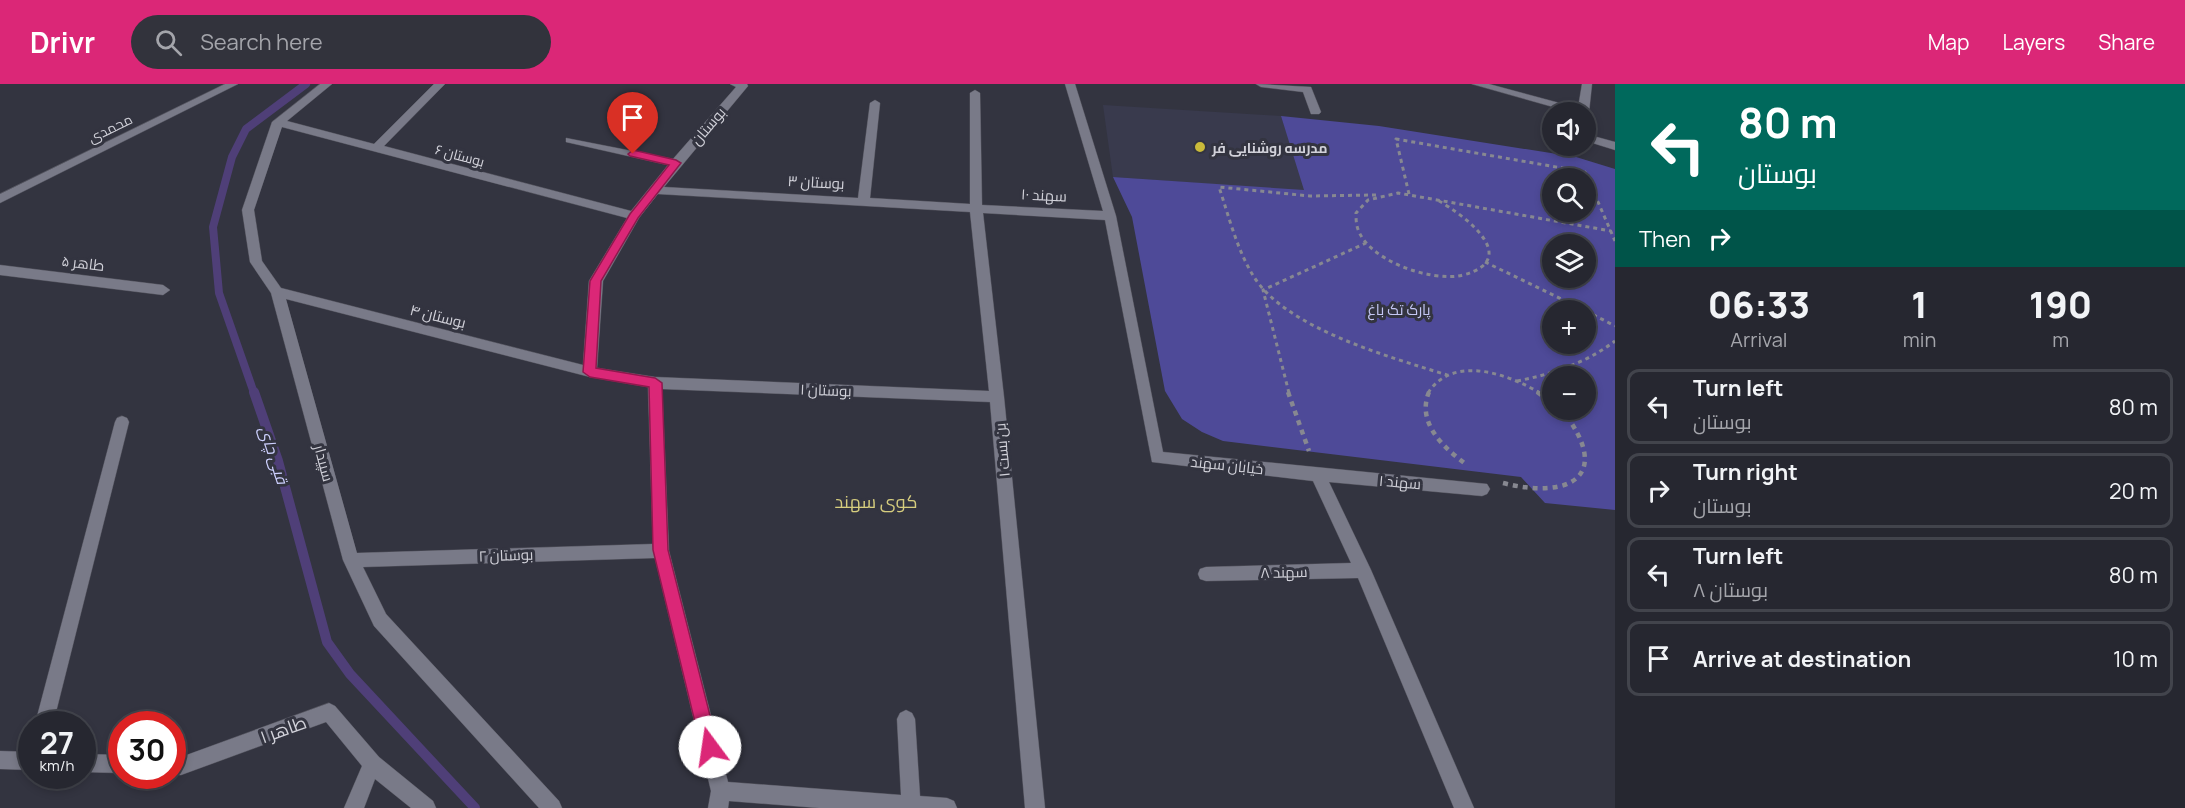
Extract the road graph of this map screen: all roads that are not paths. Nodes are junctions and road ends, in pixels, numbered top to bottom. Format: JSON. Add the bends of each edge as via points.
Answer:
{"nodes":[{"id":1,"x":233,"y":84,"type":"edge"},
{"id":2,"x":327,"y":84,"type":"edge"},
{"id":3,"x":440,"y":84,"type":"edge"},
{"id":4,"x":735,"y":84,"type":"edge"},
{"id":5,"x":1070,"y":84,"type":"edge"},
{"id":6,"x":1261,"y":84,"type":"edge"},
{"id":7,"x":1478,"y":84,"type":"edge"},
{"id":8,"x":1587,"y":84,"type":"edge"},
{"id":9,"x":975,"y":93,"type":"dead end"},
{"id":10,"x":1545,"y":102,"type":"edge"},
{"id":11,"x":1584,"y":102,"type":"edge"},
{"id":12,"x":874,"y":103,"type":"dead end"},
{"id":13,"x":1316,"y":112,"type":"dead end"},
{"id":14,"x":278,"y":122,"type":"junction"},
{"id":15,"x":570,"y":140,"type":"dead end"},
{"id":16,"x":1596,"y":140,"type":"edge"},
{"id":17,"x":1615,"y":146,"type":"edge"},
{"id":18,"x":376,"y":148,"type":"junction"},
{"id":19,"x":676,"y":163,"type":"junction"},
{"id":20,"x":654,"y":190,"type":"junction"},
{"id":21,"x":0,"y":199,"type":"edge"},
{"id":22,"x":864,"y":202,"type":"junction"},
{"id":23,"x":976,"y":208,"type":"junction"},
{"id":24,"x":634,"y":216,"type":"junction"},
{"id":25,"x":1110,"y":216,"type":"junction"},
{"id":26,"x":0,"y":270,"type":"edge"},
{"id":27,"x":163,"y":290,"type":"dead end"},
{"id":28,"x":277,"y":292,"type":"junction"},
{"id":29,"x":590,"y":372,"type":"junction"},
{"id":30,"x":655,"y":383,"type":"junction"},
{"id":31,"x":997,"y":397,"type":"junction"},
{"id":32,"x":122,"y":422,"type":"dead end"},
{"id":33,"x":1318,"y":475,"type":"junction"},
{"id":34,"x":1482,"y":489,"type":"dead end"},
{"id":35,"x":661,"y":550,"type":"junction"},
{"id":36,"x":351,"y":560,"type":"junction"},
{"id":37,"x":1363,"y":570,"type":"junction"},
{"id":38,"x":1206,"y":574,"type":"dead end"},
{"id":39,"x":47,"y":711,"type":"edge"},
{"id":40,"x":906,"y":719,"type":"dead end"},
{"id":41,"x":0,"y":760,"type":"edge"},
{"id":42,"x":18,"y":761,"type":"edge"},
{"id":43,"x":186,"y":764,"type":"edge"},
{"id":44,"x":372,"y":764,"type":"junction"},
{"id":45,"x":720,"y":800,"type":"edge"},
{"id":46,"x":911,"y":805,"type":"junction"},
{"id":47,"x":354,"y":808,"type":"edge"},
{"id":48,"x":426,"y":808,"type":"edge"},
{"id":49,"x":552,"y":808,"type":"edge"},
{"id":50,"x":947,"y":808,"type":"edge"},
{"id":51,"x":1035,"y":808,"type":"edge"},
{"id":52,"x":1464,"y":808,"type":"edge"}],
"edges":[{"from":1,"to":21,"type":"street","name":"محمدی"},
{"from":2,"to":14,"type":"street"},
{"from":3,"to":18,"type":"street"},
{"from":4,"to":19,"type":"street","name":"بوستان","via":[[743,86]]},
{"from":5,"to":25,"type":"street","name":"خیابان سهند"},
{"from":6,"to":13,"type":"street","via":[[1307,89]]},
{"from":7,"to":10,"type":"street"},
{"from":8,"to":11,"type":"street"},
{"from":9,"to":23,"type":"street","name":"بن بست ۱"},
{"from":12,"to":22,"type":"street"},
{"from":14,"to":18,"type":"street","name":"بوستان ۶"},
{"from":14,"to":28,"type":"street","name":"سپیدار","via":[[248,210],[256,262]]},
{"from":15,"to":19,"type":"street"},
{"from":16,"to":17,"type":"street"},
{"from":18,"to":24,"type":"street","name":"بوستان ۶"},
{"from":19,"to":20,"type":"street","name":"بوستان"},
{"from":20,"to":22,"type":"street","name":"بوستان ۳"},
{"from":20,"to":24,"type":"street","name":"بوستان"},
{"from":22,"to":23,"type":"street","name":"بوستان ۳"},
{"from":23,"to":25,"type":"street","name":"سهند ۱۰"},
{"from":23,"to":31,"type":"street","name":"بن بست ۱"},
{"from":24,"to":29,"type":"street","name":"بوستان","via":[[596,281]]},
{"from":25,"to":33,"type":"street","name":"خیابان سهند","via":[[1158,458]]},
{"from":26,"to":27,"type":"street","name":"طاهر ۵"},
{"from":28,"to":29,"type":"street","name":"بوستان ۴"},
{"from":28,"to":36,"type":"street","name":"سپیدار"},
{"from":29,"to":30,"type":"street"},
{"from":30,"to":31,"type":"street","name":"بوستان ۱"},
{"from":30,"to":35,"type":"street"},
{"from":31,"to":51,"type":"street","name":"بن بست ۱"},
{"from":32,"to":39,"type":"street"},
{"from":33,"to":34,"type":"street","name":"سهند ۱"},
{"from":33,"to":37,"type":"street"},
{"from":35,"to":36,"type":"street","name":"بوستان ۲"},
{"from":35,"to":45,"type":"street"},
{"from":36,"to":49,"type":"street","name":"سپیدار","via":[[380,620]]},
{"from":37,"to":38,"type":"street","name":"سهند ۸"},
{"from":37,"to":52,"type":"street"},
{"from":40,"to":46,"type":"street"},
{"from":41,"to":42,"type":"street"},
{"from":43,"to":44,"type":"street","name":"طاهر ۱","via":[[329,712]]},
{"from":44,"to":47,"type":"street"},
{"from":44,"to":48,"type":"street"},
{"from":45,"to":46,"type":"street"},
{"from":46,"to":50,"type":"street"}]}
